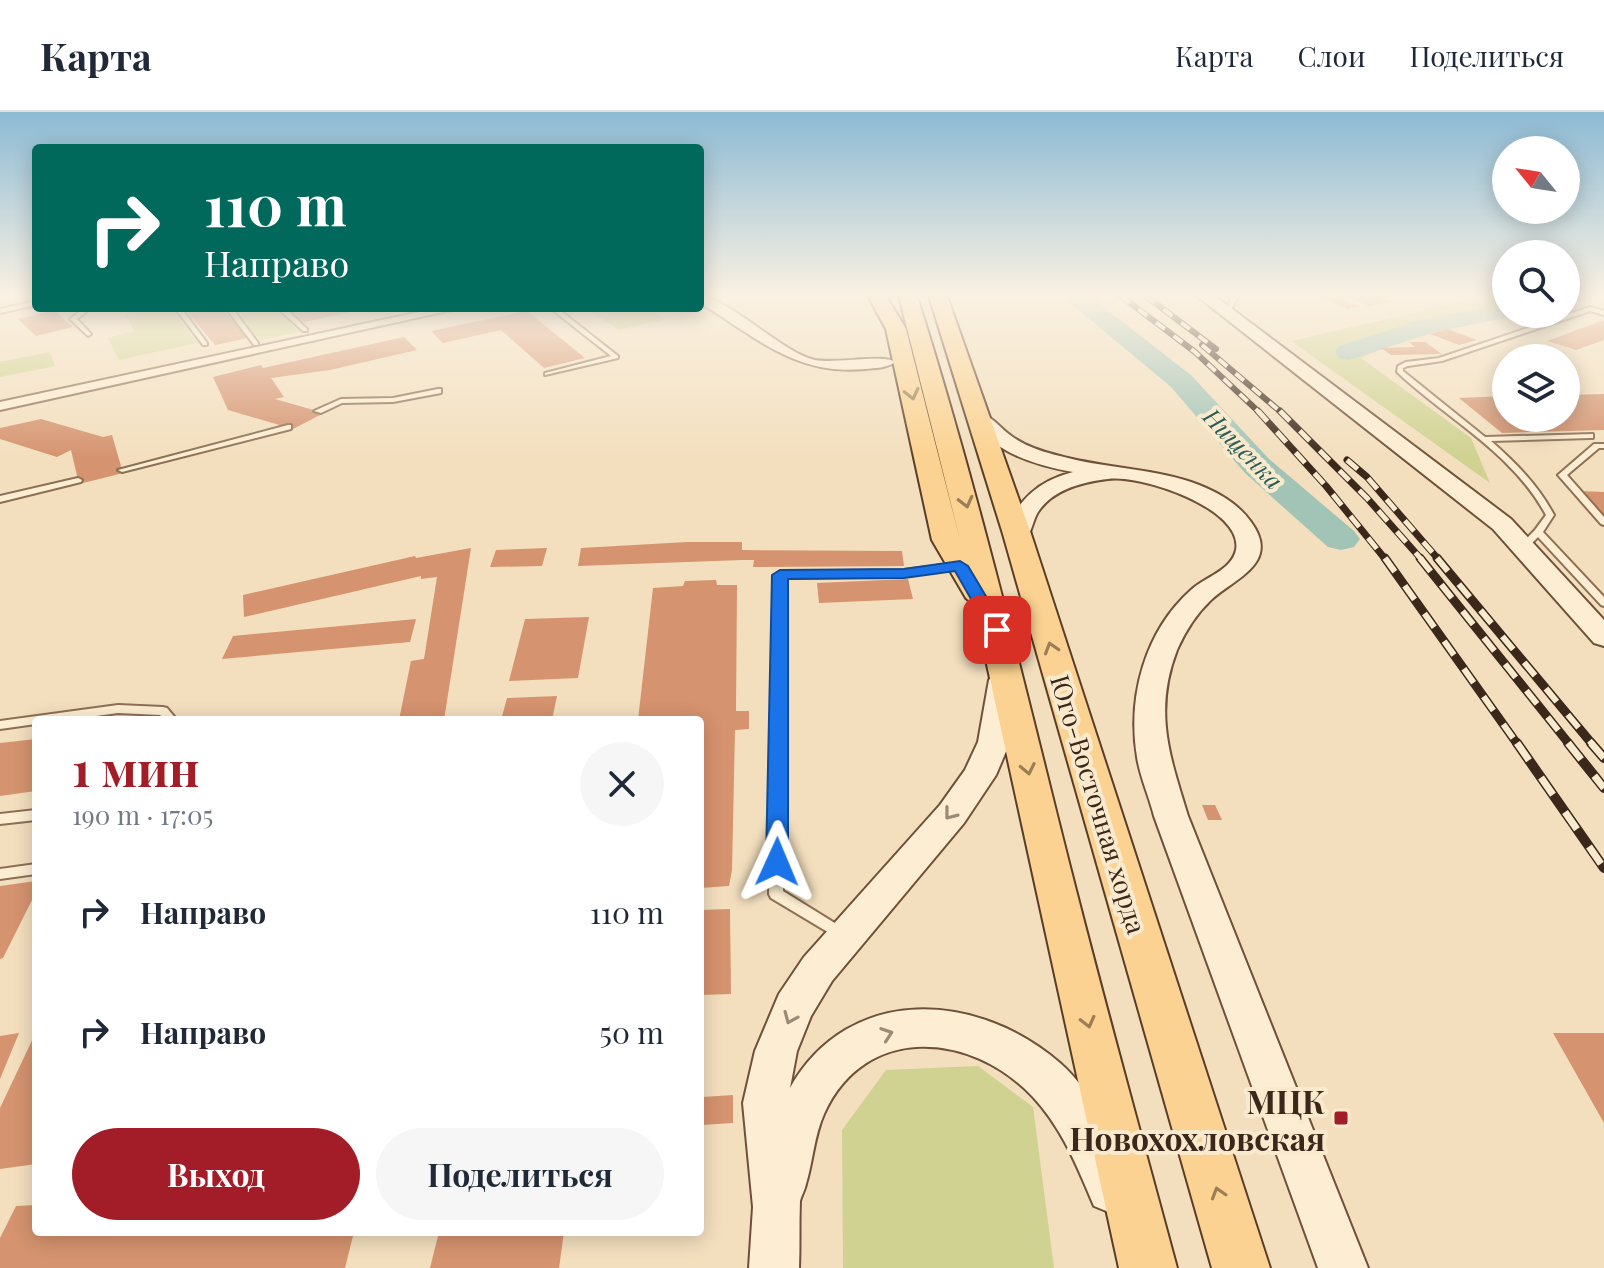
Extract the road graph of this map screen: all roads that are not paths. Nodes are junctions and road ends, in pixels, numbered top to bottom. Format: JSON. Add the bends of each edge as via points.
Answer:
{"nodes":[{"id":1,"x":228,"y":350,"type":"edge"},
{"id":2,"x":260,"y":350,"type":"edge"},
{"id":3,"x":607,"y":350,"type":"edge"},
{"id":4,"x":790,"y":350,"type":"edge"},
{"id":5,"x":901,"y":350,"type":"edge"},
{"id":6,"x":924,"y":350,"type":"edge"},
{"id":7,"x":957,"y":350,"type":"edge"},
{"id":8,"x":1288,"y":350,"type":"edge"},
{"id":9,"x":1470,"y":350,"type":"edge"},
{"id":10,"x":888,"y":362,"type":"dead end"},
{"id":11,"x":547,"y":374,"type":"dead end"},
{"id":12,"x":438,"y":391,"type":"dead end"},
{"id":13,"x":0,"y":398,"type":"edge"},
{"id":14,"x":0,"y":406,"type":"edge"},
{"id":15,"x":318,"y":411,"type":"dead end"},
{"id":16,"x":981,"y":420,"type":"junction"},
{"id":17,"x":288,"y":427,"type":"dead end"},
{"id":18,"x":1590,"y":436,"type":"dead end"},
{"id":19,"x":1482,"y":439,"type":"junction"},
{"id":20,"x":1604,"y":446,"type":"edge"},
{"id":21,"x":122,"y":470,"type":"dead end"},
{"id":22,"x":1139,"y":476,"type":"junction"},
{"id":23,"x":78,"y":480,"type":"dead end"},
{"id":24,"x":0,"y":499,"type":"edge"},
{"id":25,"x":1604,"y":522,"type":"edge"},
{"id":26,"x":1017,"y":534,"type":"junction"},
{"id":27,"x":1530,"y":540,"type":"junction"},
{"id":28,"x":960,"y":566,"type":"junction"},
{"id":29,"x":1604,"y":603,"type":"edge"},
{"id":30,"x":1604,"y":637,"type":"edge"},
{"id":31,"x":1001,"y":648,"type":"junction"},
{"id":32,"x":67,"y":716,"type":"edge"},
{"id":33,"x":167,"y":716,"type":"edge"},
{"id":34,"x":32,"y":721,"type":"edge"},
{"id":35,"x":0,"y":725,"type":"edge"},
{"id":36,"x":32,"y":815,"type":"edge"},
{"id":37,"x":0,"y":819,"type":"edge"},
{"id":38,"x":32,"y":870,"type":"edge"},
{"id":39,"x":0,"y":874,"type":"edge"},
{"id":40,"x":846,"y":937,"type":"junction"},
{"id":41,"x":777,"y":1207,"type":"junction"},
{"id":42,"x":774,"y":1268,"type":"edge"},
{"id":43,"x":1148,"y":1268,"type":"edge"},
{"id":44,"x":1241,"y":1268,"type":"edge"},
{"id":45,"x":1343,"y":1268,"type":"edge"}],
"edges":[{"from":1,"to":13,"type":"street"},
{"from":2,"to":14,"type":"street"},
{"from":3,"to":11,"type":"lane","via":[[616,357]]},
{"from":4,"to":10,"type":"street","via":[[812,363],[840,368]]},
{"from":5,"to":28,"type":"main road","one_way":true,"via":[[946,540]]},
{"from":6,"to":31,"type":"main road","name":"Юго-Восточная хорда","one_way":true},
{"from":7,"to":16,"type":"main road","name":"Юго-Восточная хорда"},
{"from":8,"to":27,"type":"street","via":[[1502,524]]},
{"from":9,"to":19,"type":"lane","via":[[1400,367],[1400,372]]},
{"from":12,"to":15,"type":"lane","via":[[393,400],[341,401]]},
{"from":16,"to":22,"type":"street","via":[[1001,439],[1031,453]]},
{"from":16,"to":26,"type":"main road","name":"Юго-Восточная хорда"},
{"from":17,"to":21,"type":"lane"},
{"from":18,"to":19,"type":"lane"},
{"from":19,"to":27,"type":"lane","via":[[1545,501],[1550,515]]},
{"from":20,"to":25,"type":"lane","via":[[1562,475]]},
{"from":22,"to":26,"type":"street","via":[[1087,476],[1047,488],[1022,517]]},
{"from":22,"to":45,"type":"street","via":[[1220,504],[1240,523],[1249,543],[1243,562],[1174,625],[1156,670],[1149,707],[1153,757]]},
{"from":23,"to":24,"type":"lane"},
{"from":44,"to":26,"type":"main road","name":"Юго-Восточная хорда","one_way":true},
{"from":27,"to":29,"type":"lane"},
{"from":27,"to":30,"type":"street"},
{"from":28,"to":31,"type":"main road"},
{"from":28,"to":40,"type":"lane","via":[[904,573],[780,575],[776,894]]},
{"from":31,"to":40,"type":"street","one_way":true,"via":[[994,742],[979,775]]},
{"from":31,"to":43,"type":"main road","name":"Юго-Восточная хорда","one_way":true},
{"from":32,"to":33,"type":"lane","via":[[118,709],[163,711]]},
{"from":34,"to":35,"type":"lane"},
{"from":36,"to":37,"type":"lane"},
{"from":38,"to":39,"type":"lane"},
{"from":40,"to":41,"type":"street","one_way":true,"via":[[794,1007],[776,1051],[765,1103]]},
{"from":41,"to":42,"type":"street"},
{"from":41,"to":43,"type":"street","one_way":true,"via":[[800,1112],[822,1077],[852,1050],[884,1034],[917,1025],[951,1027],[1016,1054],[1072,1109]]}]}
